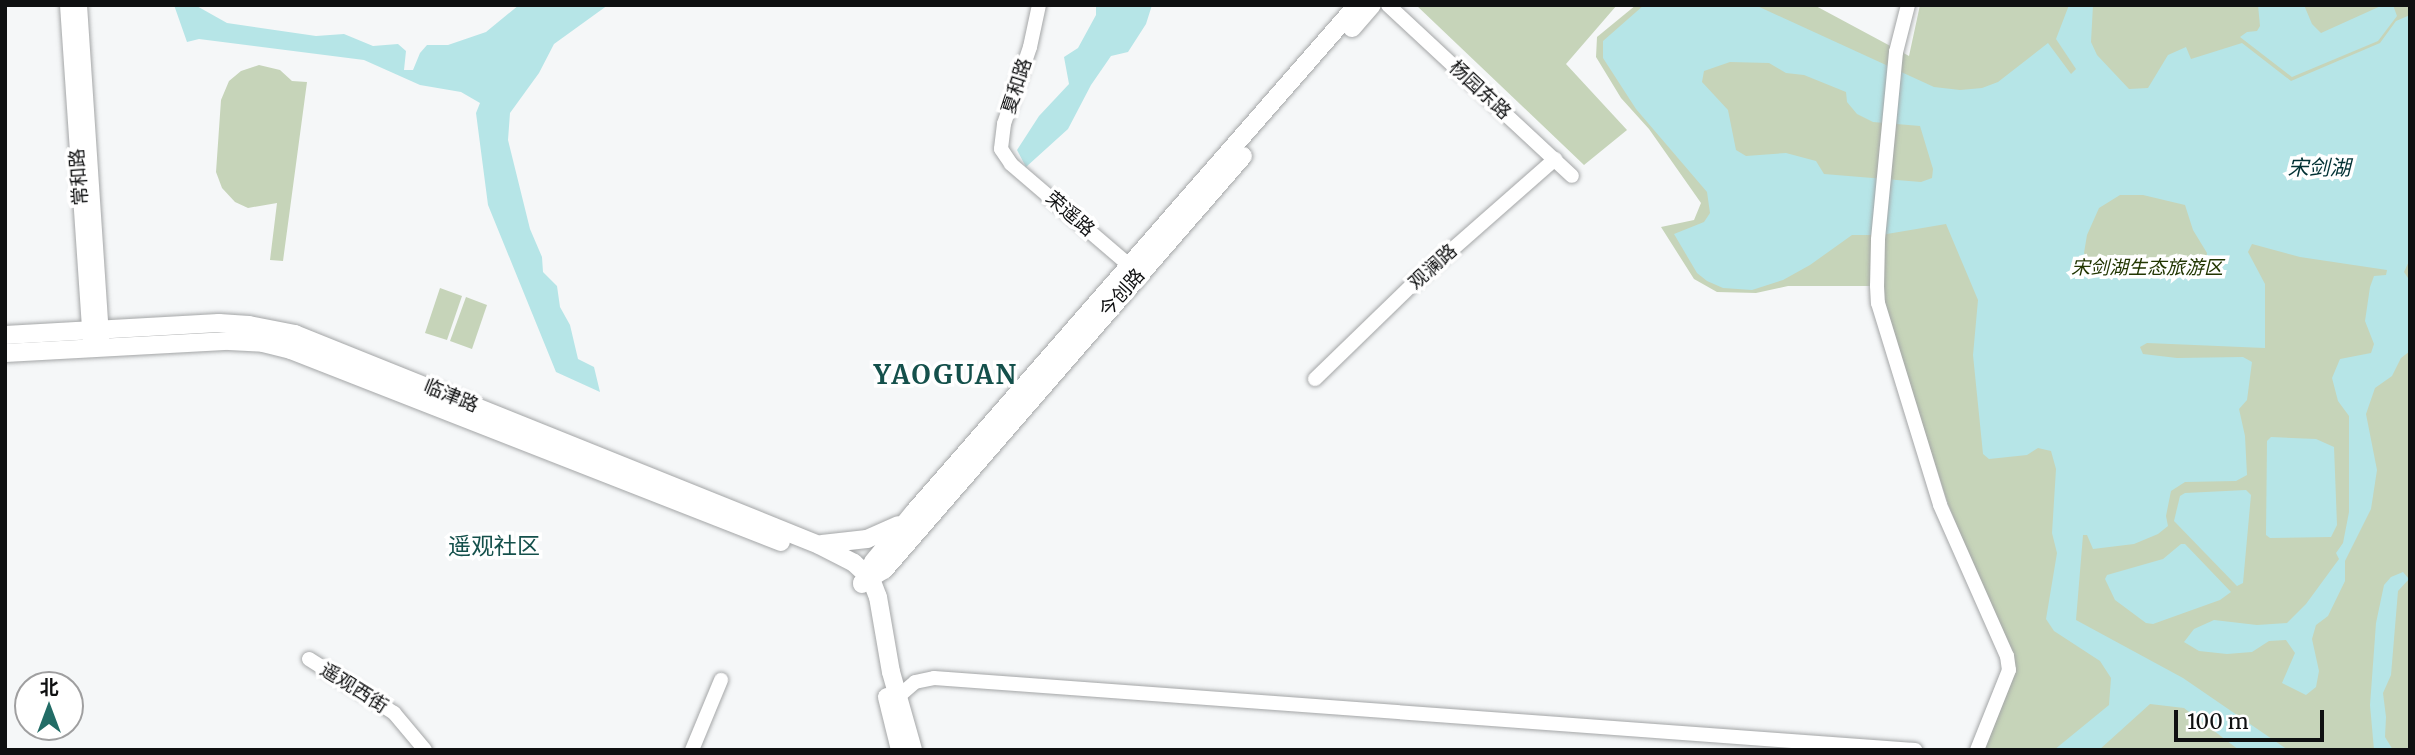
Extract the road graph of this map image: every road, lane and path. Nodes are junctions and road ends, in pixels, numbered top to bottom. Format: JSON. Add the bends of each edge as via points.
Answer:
{"nodes":[{"id":1,"x":67,"y":5,"type":"edge"},
{"id":2,"x":80,"y":5,"type":"edge"},
{"id":3,"x":1039,"y":5,"type":"edge"},
{"id":4,"x":1357,"y":5,"type":"edge"},
{"id":5,"x":1372,"y":5,"type":"edge"},
{"id":6,"x":1388,"y":5,"type":"edge"},
{"id":7,"x":1908,"y":5,"type":"edge"},
{"id":8,"x":1555,"y":159,"type":"junction"},
{"id":9,"x":1011,"y":164,"type":"joint"},
{"id":10,"x":1572,"y":176,"type":"dead end"},
{"id":11,"x":1129,"y":265,"type":"junction"},
{"id":12,"x":95,"y":330,"type":"junction"},
{"id":13,"x":5,"y":335,"type":"edge"},
{"id":14,"x":96,"y":349,"type":"junction"},
{"id":15,"x":5,"y":353,"type":"edge"},
{"id":16,"x":1315,"y":379,"type":"dead end"},
{"id":17,"x":914,"y":512,"type":"junction"},
{"id":18,"x":817,"y":544,"type":"junction"},
{"id":19,"x":866,"y":579,"type":"junction"},
{"id":20,"x":309,"y":659,"type":"dead end"},
{"id":21,"x":720,"y":680,"type":"dead end"},
{"id":22,"x":899,"y":696,"type":"junction"},
{"id":23,"x":425,"y":750,"type":"edge"},
{"id":24,"x":692,"y":750,"type":"edge"},
{"id":25,"x":900,"y":750,"type":"edge"},
{"id":26,"x":913,"y":750,"type":"edge"},
{"id":27,"x":1915,"y":750,"type":"edge"},
{"id":28,"x":1977,"y":750,"type":"edge"}],
"edges":[{"from":1,"to":12,"type":"street","name":"常和路"},
{"from":2,"to":12,"type":"street","name":"常和路"},
{"from":3,"to":9,"type":"street","name":"夏和路","via":[[1001,137],[1001,149]]},
{"from":4,"to":11,"type":"main road","name":"今创路"},
{"from":5,"to":19,"type":"main road","name":"今创路","via":[[884,570]]},
{"from":6,"to":8,"type":"street","name":"杨园东路"},
{"from":7,"to":28,"type":"street","via":[[1896,52],[1878,240],[1878,303],[1940,505],[2007,656],[2009,670]]},
{"from":8,"to":10,"type":"street","name":"杨园东路"},
{"from":8,"to":16,"type":"street","name":"观澜路","via":[[1414,283]]},
{"from":9,"to":11,"type":"street","name":"荣遥路"},
{"from":11,"to":17,"type":"main road","name":"今创路"},
{"from":12,"to":13,"type":"main road","name":"临津路"},
{"from":12,"to":14,"type":"street","name":"常和路"},
{"from":12,"to":18,"type":"main road","name":"临津路","via":[[219,323],[295,334]]},
{"from":14,"to":15,"type":"main road","name":"临津路"},
{"from":14,"to":19,"type":"main road","name":"临津路","via":[[229,341],[291,350]]},
{"from":17,"to":18,"type":"main road","via":[[892,531],[867,539]]},
{"from":17,"to":19,"type":"main road","name":"今创路"},
{"from":18,"to":19,"type":"main road","name":"临津路","via":[[854,563]]},
{"from":19,"to":22,"type":"main road","via":[[878,597]]},
{"from":19,"to":25,"type":"main road","via":[[879,672]]},
{"from":20,"to":23,"type":"street","name":"遥观西街","via":[[394,713]]},
{"from":21,"to":24,"type":"street"},
{"from":22,"to":26,"type":"main road"},
{"from":22,"to":27,"type":"street","via":[[915,682],[934,678]]}]}
